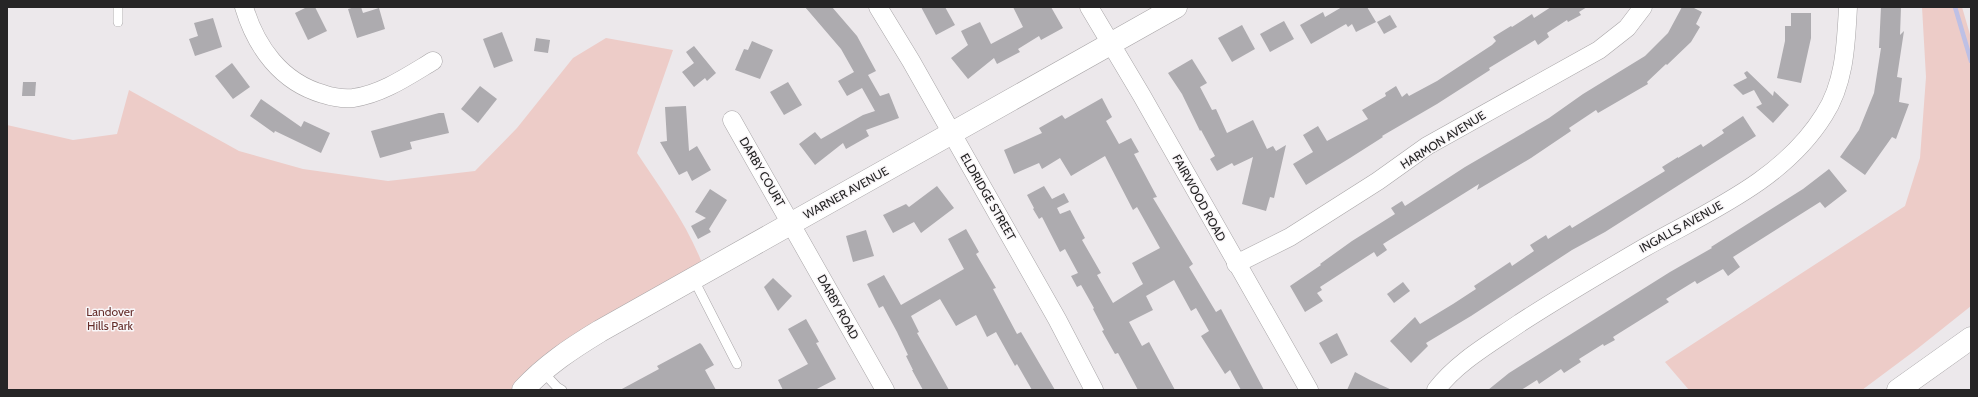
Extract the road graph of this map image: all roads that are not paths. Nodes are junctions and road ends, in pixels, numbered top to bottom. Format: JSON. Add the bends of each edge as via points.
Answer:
{"nodes":[{"id":1,"x":118,"y":7,"type":"edge"},
{"id":2,"x":244,"y":7,"type":"edge"},
{"id":3,"x":878,"y":7,"type":"edge"},
{"id":4,"x":1089,"y":7,"type":"edge"},
{"id":5,"x":1176,"y":7,"type":"edge"},
{"id":6,"x":1643,"y":7,"type":"edge"},
{"id":7,"x":1848,"y":7,"type":"edge"},
{"id":8,"x":118,"y":22,"type":"dead end"},
{"id":9,"x":1111,"y":43,"type":"junction"},
{"id":10,"x":433,"y":61,"type":"dead end"},
{"id":11,"x":732,"y":120,"type":"dead end"},
{"id":12,"x":951,"y":134,"type":"junction"},
{"id":13,"x":791,"y":224,"type":"junction"},
{"id":14,"x":1236,"y":264,"type":"junction"},
{"id":15,"x":693,"y":278,"type":"junction"},
{"id":16,"x":1971,"y":338,"type":"edge"},
{"id":17,"x":738,"y":364,"type":"dead end"},
{"id":18,"x":542,"y":371,"type":"junction"},
{"id":19,"x":523,"y":390,"type":"edge"},
{"id":20,"x":562,"y":390,"type":"edge"},
{"id":21,"x":884,"y":390,"type":"edge"},
{"id":22,"x":1094,"y":390,"type":"edge"},
{"id":23,"x":1309,"y":390,"type":"edge"},
{"id":24,"x":1436,"y":390,"type":"edge"},
{"id":25,"x":1898,"y":390,"type":"edge"}],
"edges":[{"from":1,"to":8,"type":"lane"},
{"from":2,"to":10,"type":"street","via":[[255,37],[270,60],[291,79],[312,91],[326,95],[351,98],[367,95],[384,89]]},
{"from":3,"to":12,"type":"street","name":"ELDRIDGE STREET"},
{"from":4,"to":9,"type":"street","name":"FAIRWOOD ROAD"},
{"from":5,"to":9,"type":"street","name":"WARNER AVENUE"},
{"from":6,"to":14,"type":"street","name":"HARMON AVENUE","via":[[1627,28],[1599,50],[1427,146],[1378,181],[1290,237]]},
{"from":7,"to":24,"type":"street","name":"INGALLS AVENUE","via":[[1846,48],[1833,97],[1824,115],[1790,158],[1708,214],[1642,249],[1522,322],[1447,375]]},
{"from":9,"to":12,"type":"street","name":"WARNER AVENUE"},
{"from":9,"to":14,"type":"street","name":"FAIRWOOD ROAD"},
{"from":11,"to":13,"type":"street","name":"DARBY COURT"},
{"from":12,"to":13,"type":"street","name":"WARNER AVENUE"},
{"from":12,"to":22,"type":"street","name":"ELDRIDGE STREET","via":[[1053,312]]},
{"from":13,"to":15,"type":"street","name":"WARNER AVENUE"},
{"from":13,"to":21,"type":"street","name":"DARBY ROAD"},
{"from":14,"to":23,"type":"street","name":"FAIRWOOD ROAD"},
{"from":15,"to":17,"type":"lane"},
{"from":15,"to":18,"type":"street","name":"WARNER AVENUE","via":[[571,348]]},
{"from":16,"to":25,"type":"street"},
{"from":18,"to":19,"type":"street","name":"WARNER AVENUE"},
{"from":18,"to":20,"type":"lane"}]}
